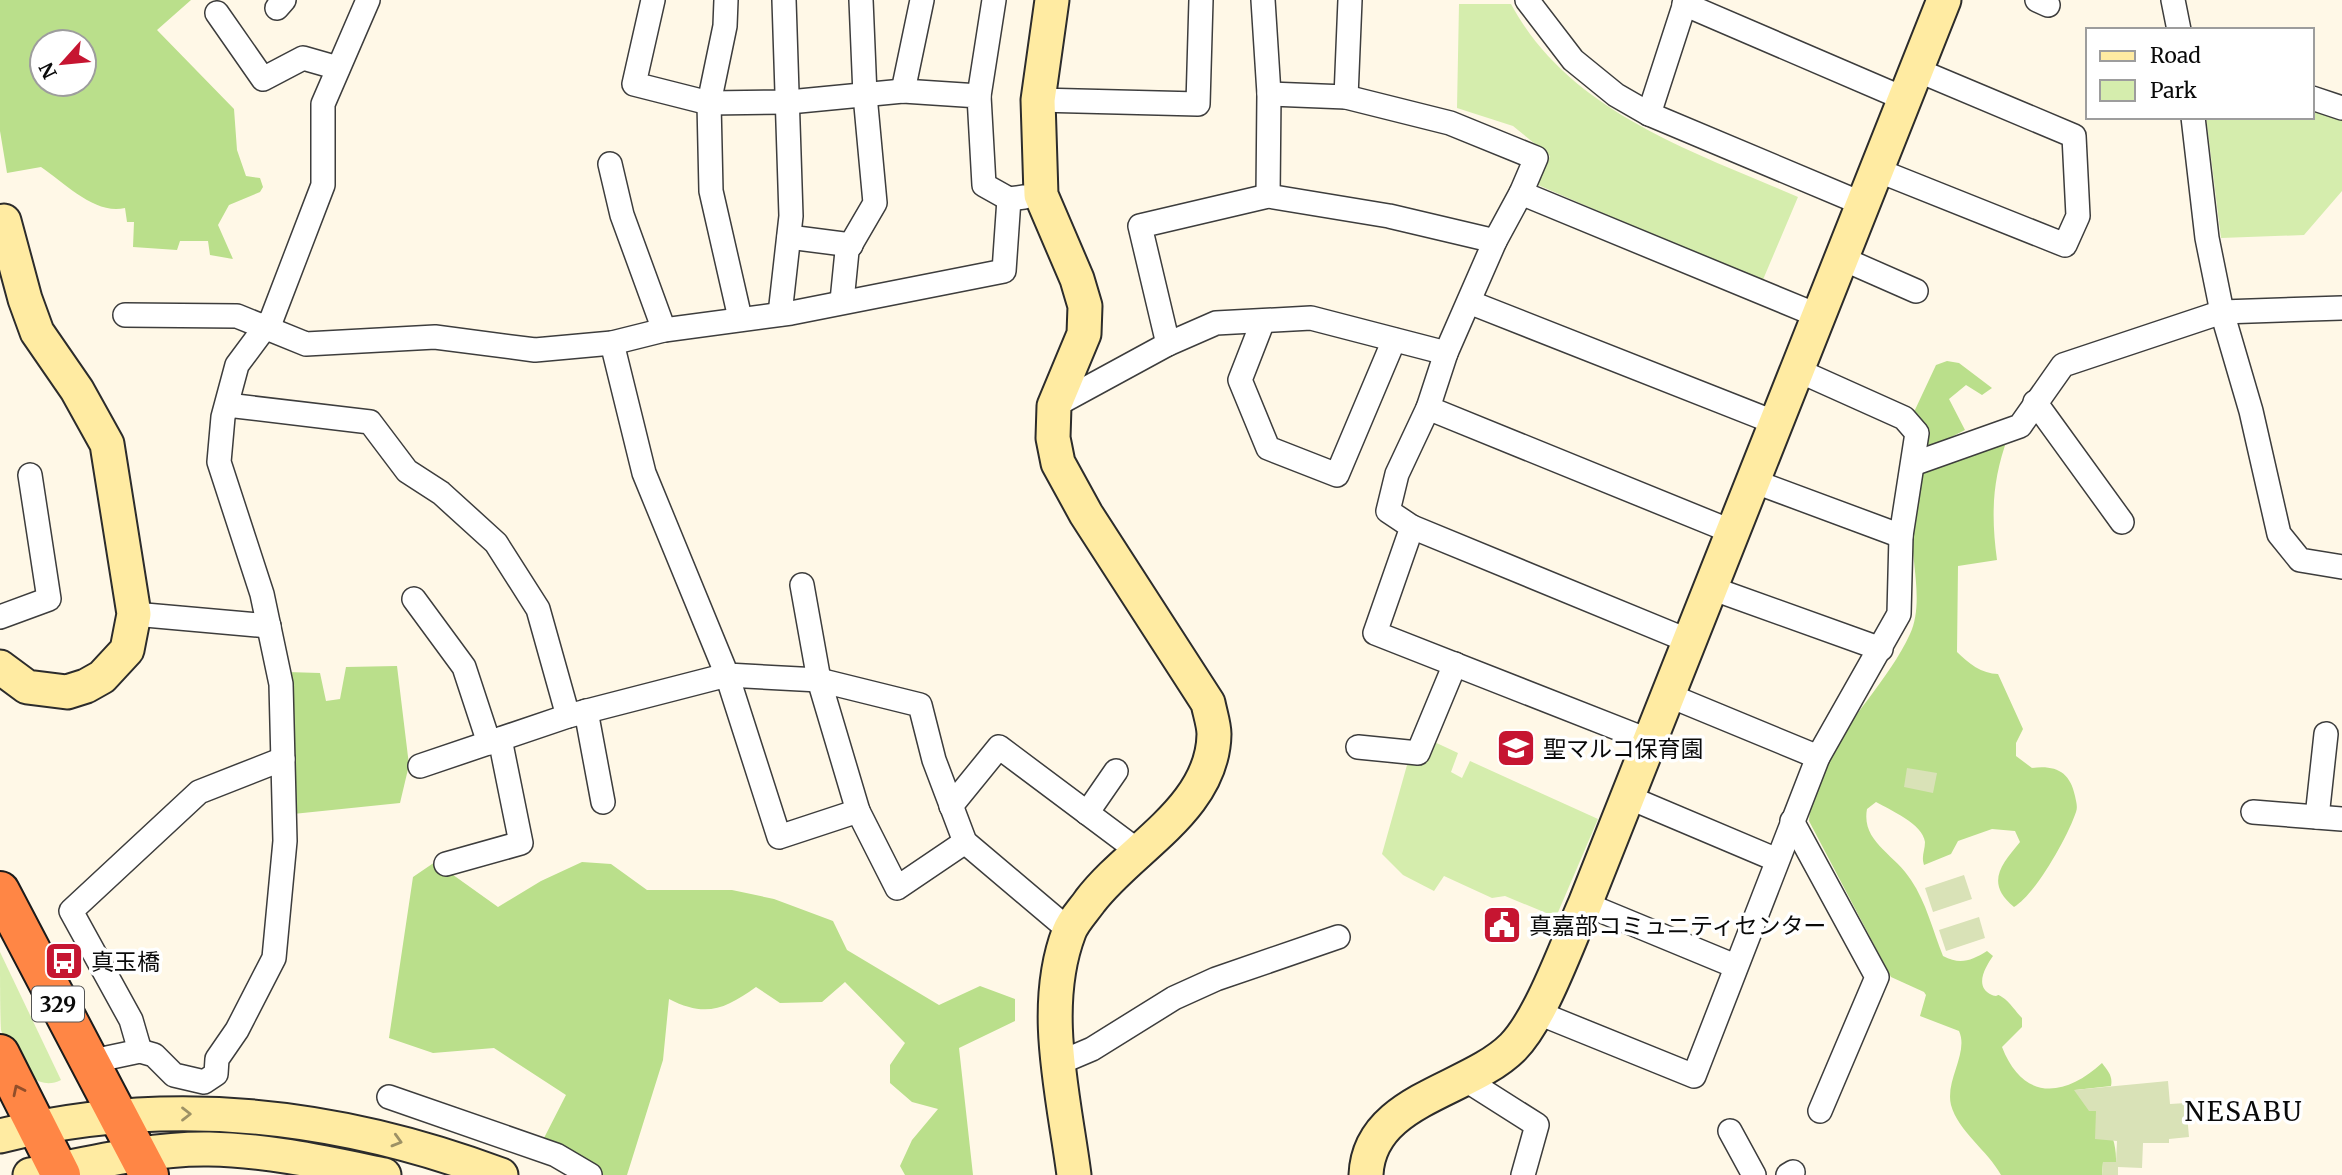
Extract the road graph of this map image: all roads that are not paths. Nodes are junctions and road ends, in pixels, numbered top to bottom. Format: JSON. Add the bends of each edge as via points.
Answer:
{"nodes":[{"id":1,"x":368,"y":0,"type":"edge"},
{"id":2,"x":653,"y":0,"type":"edge"},
{"id":3,"x":726,"y":0,"type":"edge"},
{"id":4,"x":784,"y":0,"type":"edge"},
{"id":5,"x":861,"y":0,"type":"edge"},
{"id":6,"x":922,"y":0,"type":"edge"},
{"id":7,"x":994,"y":0,"type":"edge"},
{"id":8,"x":1052,"y":0,"type":"edge"},
{"id":9,"x":1201,"y":0,"type":"edge"},
{"id":10,"x":1263,"y":0,"type":"edge"},
{"id":11,"x":1350,"y":0,"type":"edge"},
{"id":12,"x":1527,"y":0,"type":"edge"},
{"id":13,"x":1944,"y":0,"type":"edge"},
{"id":14,"x":2173,"y":0,"type":"edge"},
{"id":15,"x":1685,"y":2,"type":"edge"},
{"id":16,"x":217,"y":13,"type":"dead end"},
{"id":17,"x":2179,"y":28,"type":"edge"},
{"id":18,"x":338,"y":68,"type":"junction"},
{"id":19,"x":1911,"y":85,"type":"junction"},
{"id":20,"x":903,"y":91,"type":"junction"},
{"id":21,"x":1269,"y":94,"type":"junction"},
{"id":22,"x":865,"y":95,"type":"junction"},
{"id":23,"x":979,"y":96,"type":"junction"},
{"id":24,"x":1346,"y":97,"type":"junction"},
{"id":25,"x":2314,"y":99,"type":"edge"},
{"id":26,"x":1038,"y":100,"type":"junction"},
{"id":27,"x":789,"y":102,"type":"junction"},
{"id":28,"x":709,"y":103,"type":"junction"},
{"id":29,"x":2342,"y":108,"type":"edge"},
{"id":30,"x":1649,"y":114,"type":"junction"},
{"id":31,"x":2193,"y":119,"type":"edge"},
{"id":32,"x":610,"y":164,"type":"dead end"},
{"id":33,"x":1877,"y":170,"type":"junction"},
{"id":34,"x":1521,"y":193,"type":"junction"},
{"id":35,"x":1268,"y":196,"type":"junction"},
{"id":36,"x":1025,"y":197,"type":"junction"},
{"id":37,"x":1863,"y":204,"type":"junction"},
{"id":38,"x":4,"y":221,"type":"dead end"},
{"id":39,"x":789,"y":237,"type":"junction"},
{"id":40,"x":1495,"y":242,"type":"junction"},
{"id":41,"x":851,"y":245,"type":"junction"},
{"id":42,"x":1842,"y":258,"type":"junction"},
{"id":43,"x":1916,"y":291,"type":"dead end"},
{"id":44,"x":842,"y":301,"type":"junction"},
{"id":45,"x":1469,"y":302,"type":"junction"},
{"id":46,"x":2342,"y":308,"type":"edge"},
{"id":47,"x":2222,"y":312,"type":"junction"},
{"id":48,"x":780,"y":314,"type":"junction"},
{"id":49,"x":125,"y":315,"type":"dead end"},
{"id":50,"x":1819,"y":316,"type":"junction"},
{"id":51,"x":740,"y":318,"type":"junction"},
{"id":52,"x":1263,"y":321,"type":"junction"},
{"id":53,"x":262,"y":327,"type":"junction"},
{"id":54,"x":664,"y":330,"type":"junction"},
{"id":55,"x":1394,"y":340,"type":"junction"},
{"id":56,"x":612,"y":343,"type":"junction"},
{"id":57,"x":1168,"y":344,"type":"junction"},
{"id":58,"x":1446,"y":353,"type":"junction"},
{"id":59,"x":1797,"y":370,"type":"junction"},
{"id":60,"x":2035,"y":402,"type":"junction"},
{"id":61,"x":226,"y":405,"type":"junction"},
{"id":62,"x":1054,"y":406,"type":"junction"},
{"id":63,"x":1428,"y":408,"type":"junction"},
{"id":64,"x":1776,"y":423,"type":"junction"},
{"id":65,"x":1913,"y":464,"type":"junction"},
{"id":66,"x":30,"y":475,"type":"dead end"},
{"id":67,"x":1753,"y":481,"type":"junction"},
{"id":68,"x":2122,"y":522,"type":"dead end"},
{"id":69,"x":1412,"y":527,"type":"junction"},
{"id":70,"x":1733,"y":533,"type":"junction"},
{"id":71,"x":1901,"y":536,"type":"junction"},
{"id":72,"x":2342,"y":567,"type":"edge"},
{"id":73,"x":802,"y":585,"type":"dead end"},
{"id":74,"x":1711,"y":588,"type":"junction"},
{"id":75,"x":414,"y":599,"type":"dead end"},
{"id":76,"x":134,"y":614,"type":"junction"},
{"id":77,"x":0,"y":617,"type":"edge"},
{"id":78,"x":269,"y":626,"type":"junction"},
{"id":79,"x":1689,"y":641,"type":"junction"},
{"id":80,"x":1881,"y":649,"type":"junction"},
{"id":81,"x":1455,"y":664,"type":"junction"},
{"id":82,"x":0,"y":667,"type":"edge"},
{"id":83,"x":727,"y":675,"type":"junction"},
{"id":84,"x":819,"y":680,"type":"junction"},
{"id":85,"x":1668,"y":695,"type":"junction"},
{"id":86,"x":577,"y":714,"type":"junction"},
{"id":87,"x":2326,"y":734,"type":"dead end"},
{"id":88,"x":495,"y":741,"type":"junction"},
{"id":89,"x":1650,"y":741,"type":"junction"},
{"id":90,"x":1357,"y":747,"type":"dead end"},
{"id":91,"x":1818,"y":757,"type":"junction"},
{"id":92,"x":283,"y":759,"type":"junction"},
{"id":93,"x":419,"y":766,"type":"dead end"},
{"id":94,"x":1116,"y":771,"type":"dead end"},
{"id":95,"x":1628,"y":797,"type":"junction"},
{"id":96,"x":603,"y":802,"type":"dead end"},
{"id":97,"x":951,"y":806,"type":"junction"},
{"id":98,"x":858,"y":811,"type":"junction"},
{"id":99,"x":1087,"y":813,"type":"junction"},
{"id":100,"x":2253,"y":813,"type":"dead end"},
{"id":101,"x":2317,"y":817,"type":"junction"},
{"id":102,"x":2342,"y":819,"type":"edge"},
{"id":103,"x":1793,"y":821,"type":"junction"},
{"id":104,"x":965,"y":842,"type":"junction"},
{"id":105,"x":1138,"y":851,"type":"junction"},
{"id":106,"x":1777,"y":860,"type":"junction"},
{"id":107,"x":446,"y":864,"type":"dead end"},
{"id":108,"x":0,"y":891,"type":"edge"},
{"id":109,"x":1585,"y":904,"type":"junction"},
{"id":110,"x":1069,"y":930,"type":"junction"},
{"id":111,"x":1338,"y":937,"type":"dead end"},
{"id":112,"x":1735,"y":966,"type":"junction"},
{"id":113,"x":1536,"y":1012,"type":"junction"},
{"id":114,"x":140,"y":1051,"type":"junction"},
{"id":115,"x":0,"y":1054,"type":"edge"},
{"id":116,"x":88,"y":1062,"type":"junction"},
{"id":117,"x":1059,"y":1063,"type":"junction"},
{"id":118,"x":1466,"y":1080,"type":"junction"},
{"id":119,"x":389,"y":1097,"type":"dead end"},
{"id":120,"x":1820,"y":1111,"type":"dead end"},
{"id":121,"x":118,"y":1117,"type":"junction"},
{"id":122,"x":37,"y":1127,"type":"junction"},
{"id":123,"x":1730,"y":1131,"type":"dead end"},
{"id":124,"x":0,"y":1136,"type":"edge"},
{"id":125,"x":144,"y":1166,"type":"edge"},
{"id":126,"x":465,"y":1169,"type":"edge"},
{"id":127,"x":50,"y":1173,"type":"edge"},
{"id":128,"x":384,"y":1175,"type":"edge"},
{"id":129,"x":501,"y":1175,"type":"edge"},
{"id":130,"x":590,"y":1175,"type":"edge"},
{"id":131,"x":1074,"y":1175,"type":"edge"},
{"id":132,"x":1366,"y":1175,"type":"edge"},
{"id":133,"x":1523,"y":1175,"type":"edge"},
{"id":134,"x":1754,"y":1175,"type":"edge"}],
"edges":[{"from":1,"to":18,"type":"street"},
{"from":2,"to":28,"type":"street","via":[[634,84]]},
{"from":3,"to":28,"type":"street"},
{"from":4,"to":27,"type":"street"},
{"from":5,"to":22,"type":"street"},
{"from":6,"to":20,"type":"street"},
{"from":7,"to":23,"type":"street"},
{"from":8,"to":26,"type":"street"},
{"from":9,"to":26,"type":"street","via":[[1198,104]]},
{"from":10,"to":21,"type":"street"},
{"from":11,"to":24,"type":"street"},
{"from":12,"to":30,"type":"street","via":[[1573,60],[1616,95]]},
{"from":13,"to":19,"type":"street"},
{"from":14,"to":17,"type":"street"},
{"from":15,"to":19,"type":"street"},
{"from":15,"to":30,"type":"street"},
{"from":16,"to":18,"type":"street","via":[[263,79],[303,58]]},
{"from":18,"to":53,"type":"street","via":[[323,104],[323,185],[272,318]]},
{"from":19,"to":33,"type":"street"},
{"from":19,"to":33,"type":"street","via":[[2074,136],[2078,216],[2065,245]]},
{"from":20,"to":22,"type":"street"},
{"from":20,"to":23,"type":"street"},
{"from":21,"to":24,"type":"street"},
{"from":21,"to":35,"type":"street"},
{"from":22,"to":27,"type":"street"},
{"from":22,"to":41,"type":"street","via":[[875,203]]},
{"from":23,"to":36,"type":"street","via":[[984,185]]},
{"from":24,"to":34,"type":"street","via":[[1450,123],[1536,158]]},
{"from":25,"to":29,"type":"street"},
{"from":26,"to":36,"type":"street"},
{"from":27,"to":28,"type":"street"},
{"from":27,"to":39,"type":"street"},
{"from":28,"to":51,"type":"street","via":[[711,191]]},
{"from":30,"to":37,"type":"street"},
{"from":31,"to":47,"type":"street","via":[[2207,238]]},
{"from":32,"to":54,"type":"street","via":[[622,215]]},
{"from":33,"to":37,"type":"street"},
{"from":34,"to":40,"type":"street"},
{"from":34,"to":50,"type":"street"},
{"from":35,"to":40,"type":"street","via":[[1389,216]]},
{"from":35,"to":57,"type":"street","via":[[1140,226]]},
{"from":36,"to":44,"type":"street","via":[[1004,271]]},
{"from":36,"to":62,"type":"street","via":[[1077,279],[1085,306],[1084,334]]},
{"from":37,"to":42,"type":"street"},
{"from":38,"to":76,"type":"street","via":[[37,332],[107,444]]},
{"from":39,"to":41,"type":"street"},
{"from":39,"to":48,"type":"street"},
{"from":40,"to":45,"type":"street"},
{"from":41,"to":44,"type":"street"},
{"from":42,"to":43,"type":"street"},
{"from":42,"to":50,"type":"street"},
{"from":44,"to":48,"type":"street"},
{"from":45,"to":58,"type":"street"},
{"from":45,"to":64,"type":"street"},
{"from":46,"to":47,"type":"street"},
{"from":47,"to":60,"type":"street","via":[[2063,365]]},
{"from":47,"to":72,"type":"street","via":[[2279,534],[2300,560]]},
{"from":48,"to":51,"type":"street"},
{"from":49,"to":53,"type":"street","via":[[237,316]]},
{"from":50,"to":59,"type":"street"},
{"from":51,"to":54,"type":"street"},
{"from":52,"to":55,"type":"street","via":[[1311,318]]},
{"from":52,"to":55,"type":"street","via":[[1240,380],[1268,448],[1337,475]]},
{"from":52,"to":57,"type":"street","via":[[1216,323]]},
{"from":53,"to":56,"type":"street","via":[[306,344],[435,337],[534,350]]},
{"from":53,"to":61,"type":"street","via":[[237,365]]},
{"from":54,"to":56,"type":"street"},
{"from":55,"to":58,"type":"street"},
{"from":56,"to":83,"type":"street","via":[[643,472]]},
{"from":57,"to":62,"type":"street"},
{"from":58,"to":63,"type":"street"},
{"from":59,"to":64,"type":"street"},
{"from":59,"to":65,"type":"street","via":[[1904,418],[1917,433]]},
{"from":60,"to":65,"type":"street","via":[[2020,426]]},
{"from":60,"to":68,"type":"street"},
{"from":61,"to":78,"type":"street","via":[[219,462]]},
{"from":61,"to":86,"type":"street","via":[[370,422],[407,471],[441,493],[495,543],[538,609]]},
{"from":62,"to":105,"type":"street","via":[[1058,463],[1208,703],[1214,734],[1208,769],[1191,800]]},
{"from":63,"to":69,"type":"street","via":[[1397,474],[1388,511]]},
{"from":63,"to":70,"type":"street"},
{"from":64,"to":67,"type":"street"},
{"from":65,"to":71,"type":"street"},
{"from":66,"to":77,"type":"street","via":[[49,600]]},
{"from":67,"to":70,"type":"street"},
{"from":67,"to":71,"type":"street"},
{"from":69,"to":79,"type":"street"},
{"from":69,"to":81,"type":"street","via":[[1375,633]]},
{"from":70,"to":74,"type":"street"},
{"from":71,"to":80,"type":"street","via":[[1899,614]]},
{"from":73,"to":84,"type":"street"},
{"from":74,"to":79,"type":"street"},
{"from":74,"to":80,"type":"street"},
{"from":75,"to":88,"type":"street","via":[[464,667]]},
{"from":76,"to":78,"type":"street"},
{"from":76,"to":82,"type":"street","via":[[127,650],[102,677],[86,686],[67,692],[27,687]]},
{"from":78,"to":92,"type":"street","via":[[281,684]]},
{"from":79,"to":85,"type":"street"},
{"from":80,"to":91,"type":"street"},
{"from":81,"to":89,"type":"street"},
{"from":81,"to":90,"type":"street","via":[[1418,753]]},
{"from":83,"to":84,"type":"street"},
{"from":83,"to":86,"type":"street"},
{"from":83,"to":98,"type":"street","via":[[779,837]]},
{"from":84,"to":97,"type":"street","via":[[920,705]]},
{"from":84,"to":98,"type":"street"},
{"from":85,"to":89,"type":"street"},
{"from":85,"to":91,"type":"street"},
{"from":86,"to":88,"type":"street"},
{"from":86,"to":96,"type":"street"},
{"from":87,"to":101,"type":"street"},
{"from":88,"to":93,"type":"street"},
{"from":88,"to":107,"type":"street","via":[[521,844]]},
{"from":89,"to":95,"type":"street"},
{"from":91,"to":103,"type":"street"},
{"from":92,"to":114,"type":"street","via":[[285,841],[274,957],[217,1059],[216,1074],[204,1082],[174,1076],[154,1055]]},
{"from":92,"to":114,"type":"street","via":[[199,792],[71,911],[131,1020]]},
{"from":94,"to":99,"type":"street"},
{"from":95,"to":106,"type":"street"},
{"from":95,"to":109,"type":"street"},
{"from":97,"to":99,"type":"street","via":[[999,747]]},
{"from":97,"to":104,"type":"street"},
{"from":98,"to":104,"type":"street","via":[[897,888]]},
{"from":99,"to":105,"type":"street"},
{"from":100,"to":101,"type":"street"},
{"from":101,"to":102,"type":"street"},
{"from":103,"to":106,"type":"street"},
{"from":103,"to":120,"type":"street","via":[[1877,977]]},
{"from":104,"to":110,"type":"street"},
{"from":105,"to":110,"type":"street","via":[[1106,880]]},
{"from":106,"to":112,"type":"street"},
{"from":108,"to":116,"type":"highway","number":"329"},
{"from":109,"to":112,"type":"street"},
{"from":109,"to":113,"type":"street"},
{"from":110,"to":117,"type":"street","via":[[1056,983]]},
{"from":111,"to":117,"type":"street","via":[[1184,993],[1092,1049]]},
{"from":112,"to":113,"type":"street","via":[[1694,1076]]},
{"from":113,"to":118,"type":"street","via":[[1515,1045],[1494,1065]]},
{"from":114,"to":116,"type":"street"},
{"from":122,"to":115,"type":"highway","one_way":true},
{"from":116,"to":121,"type":"highway","number":"329"},
{"from":117,"to":131,"type":"street"},
{"from":118,"to":132,"type":"street","via":[[1395,1116],[1372,1148]]},
{"from":118,"to":133,"type":"street","via":[[1537,1125]]},
{"from":119,"to":130,"type":"street","via":[[556,1155]]},
{"from":121,"to":122,"type":"street"},
{"from":121,"to":125,"type":"highway","number":"329"},
{"from":121,"to":126,"type":"street","one_way":true,"via":[[204,1114],[285,1119],[368,1133]]},
{"from":122,"to":124,"type":"street"},
{"from":122,"to":127,"type":"highway"},
{"from":123,"to":134,"type":"street"},
{"from":125,"to":127,"type":"street"},
{"from":125,"to":128,"type":"street","via":[[208,1149],[258,1152]]},
{"from":126,"to":129,"type":"street"}]}
